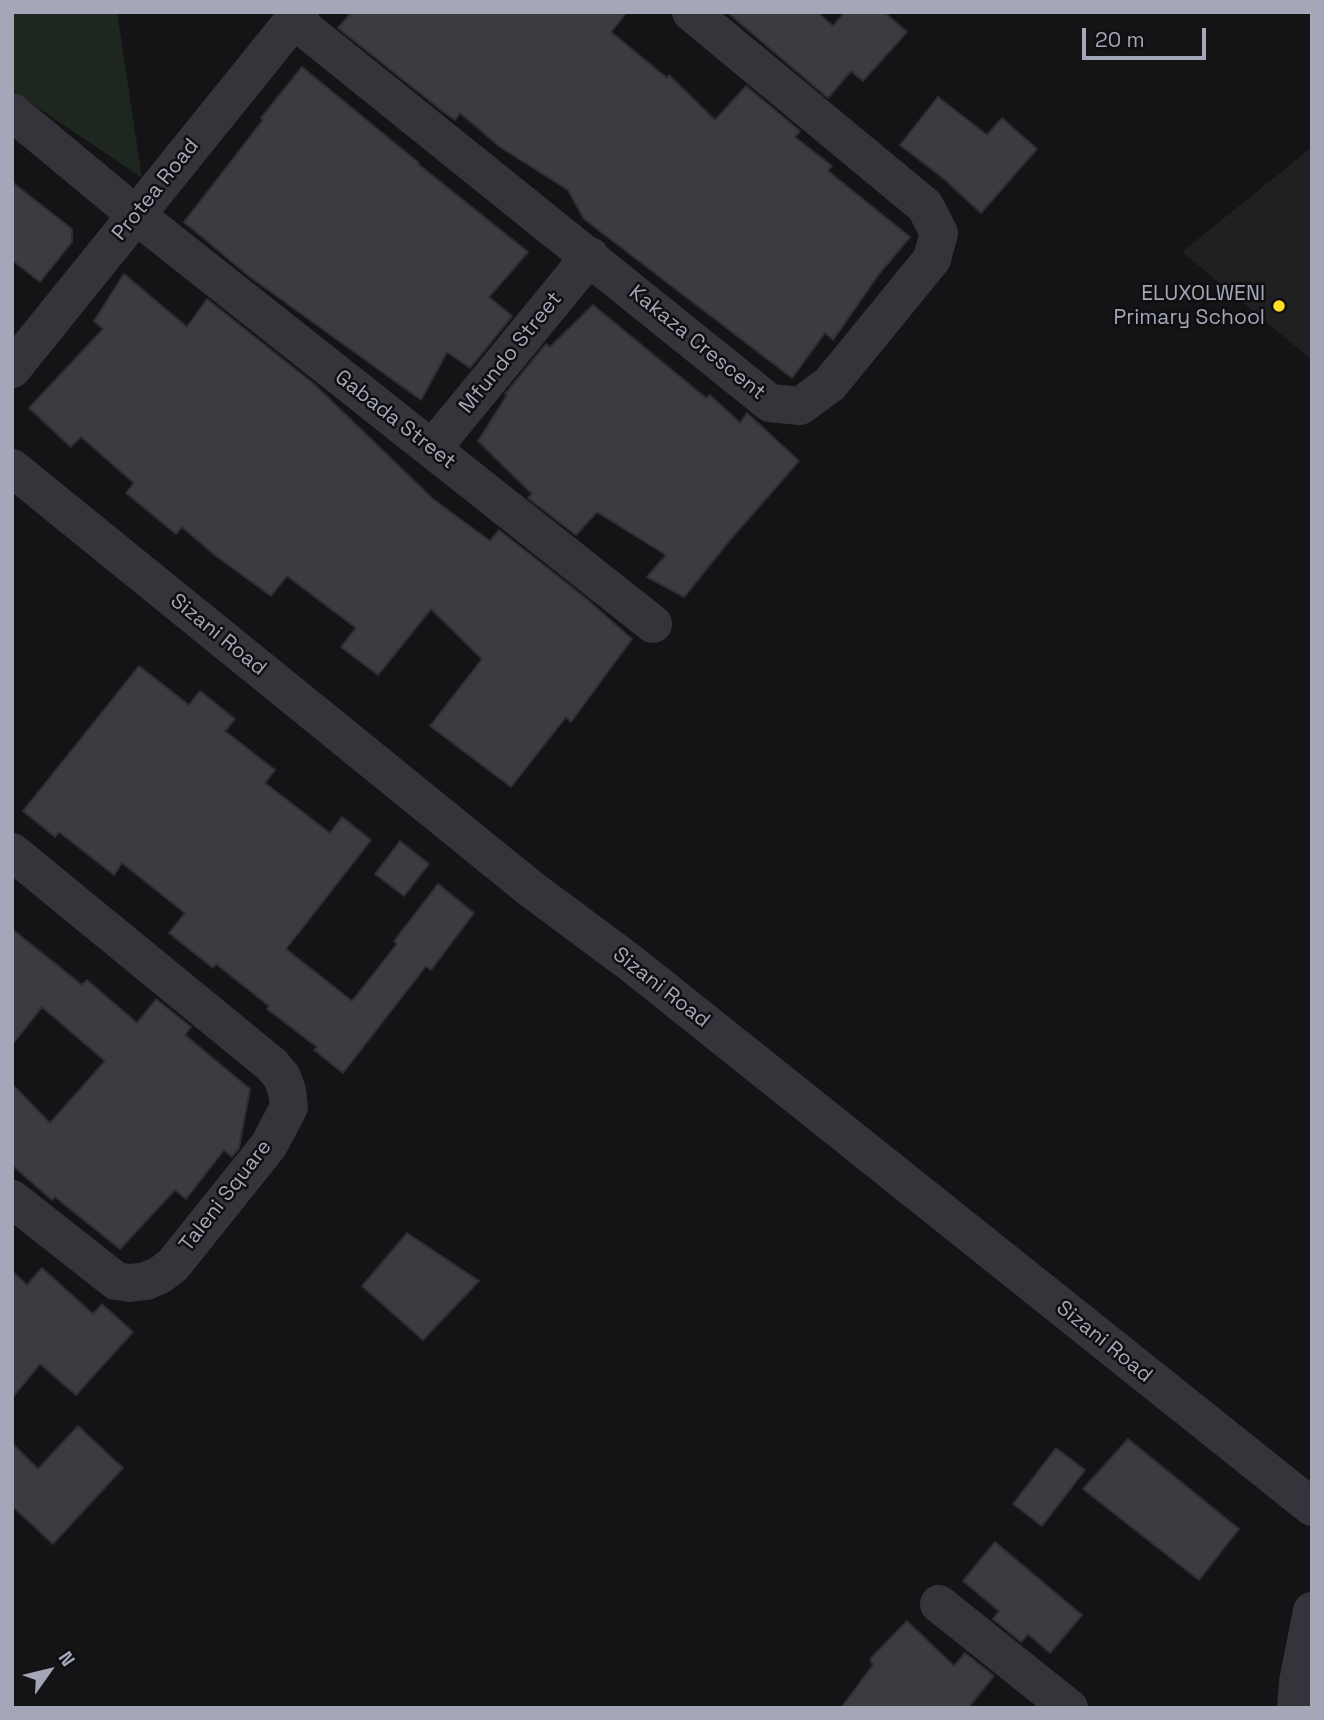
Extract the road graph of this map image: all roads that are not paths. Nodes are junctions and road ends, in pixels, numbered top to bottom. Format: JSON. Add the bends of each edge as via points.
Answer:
{"nodes":[{"id":1,"x":691,"y":12,"type":"edge"},
{"id":2,"x":297,"y":16,"type":"edge"},
{"id":3,"x":12,"y":112,"type":"edge"},
{"id":4,"x":136,"y":215,"type":"junction"},
{"id":5,"x":590,"y":256,"type":"junction"},
{"id":6,"x":12,"y":369,"type":"edge"},
{"id":7,"x":432,"y":449,"type":"junction"},
{"id":8,"x":12,"y":468,"type":"edge"},
{"id":9,"x":653,"y":624,"type":"dead end"},
{"id":10,"x":12,"y":852,"type":"edge"},
{"id":11,"x":12,"y":1199,"type":"edge"},
{"id":12,"x":1312,"y":1507,"type":"edge"},
{"id":13,"x":939,"y":1604,"type":"dead end"},
{"id":14,"x":1312,"y":1611,"type":"edge"},
{"id":15,"x":1069,"y":1708,"type":"edge"},
{"id":16,"x":1296,"y":1708,"type":"edge"}],
"edges":[{"from":1,"to":5,"type":"street","name":"Kakaza Crescent","via":[[925,206],[939,233],[932,258],[830,384],[800,406],[770,403]]},
{"from":2,"to":4,"type":"street","name":"Protea Road"},
{"from":2,"to":5,"type":"street","name":"Kakaza Crescent"},
{"from":3,"to":4,"type":"street","name":"Gabada Street"},
{"from":4,"to":6,"type":"street","name":"Protea Road"},
{"from":4,"to":7,"type":"street","name":"Gabada Street"},
{"from":5,"to":7,"type":"street","name":"Mfundo Street"},
{"from":7,"to":9,"type":"street","name":"Gabada Street"},
{"from":8,"to":12,"type":"street","name":"Sizani Road","via":[[531,889],[632,964]]},
{"from":10,"to":11,"type":"street","name":"Taleni Square","via":[[272,1065],[282,1077],[289,1107],[269,1145],[173,1265],[146,1281],[116,1281]]},
{"from":13,"to":15,"type":"street"},
{"from":14,"to":16,"type":"street"}]}
